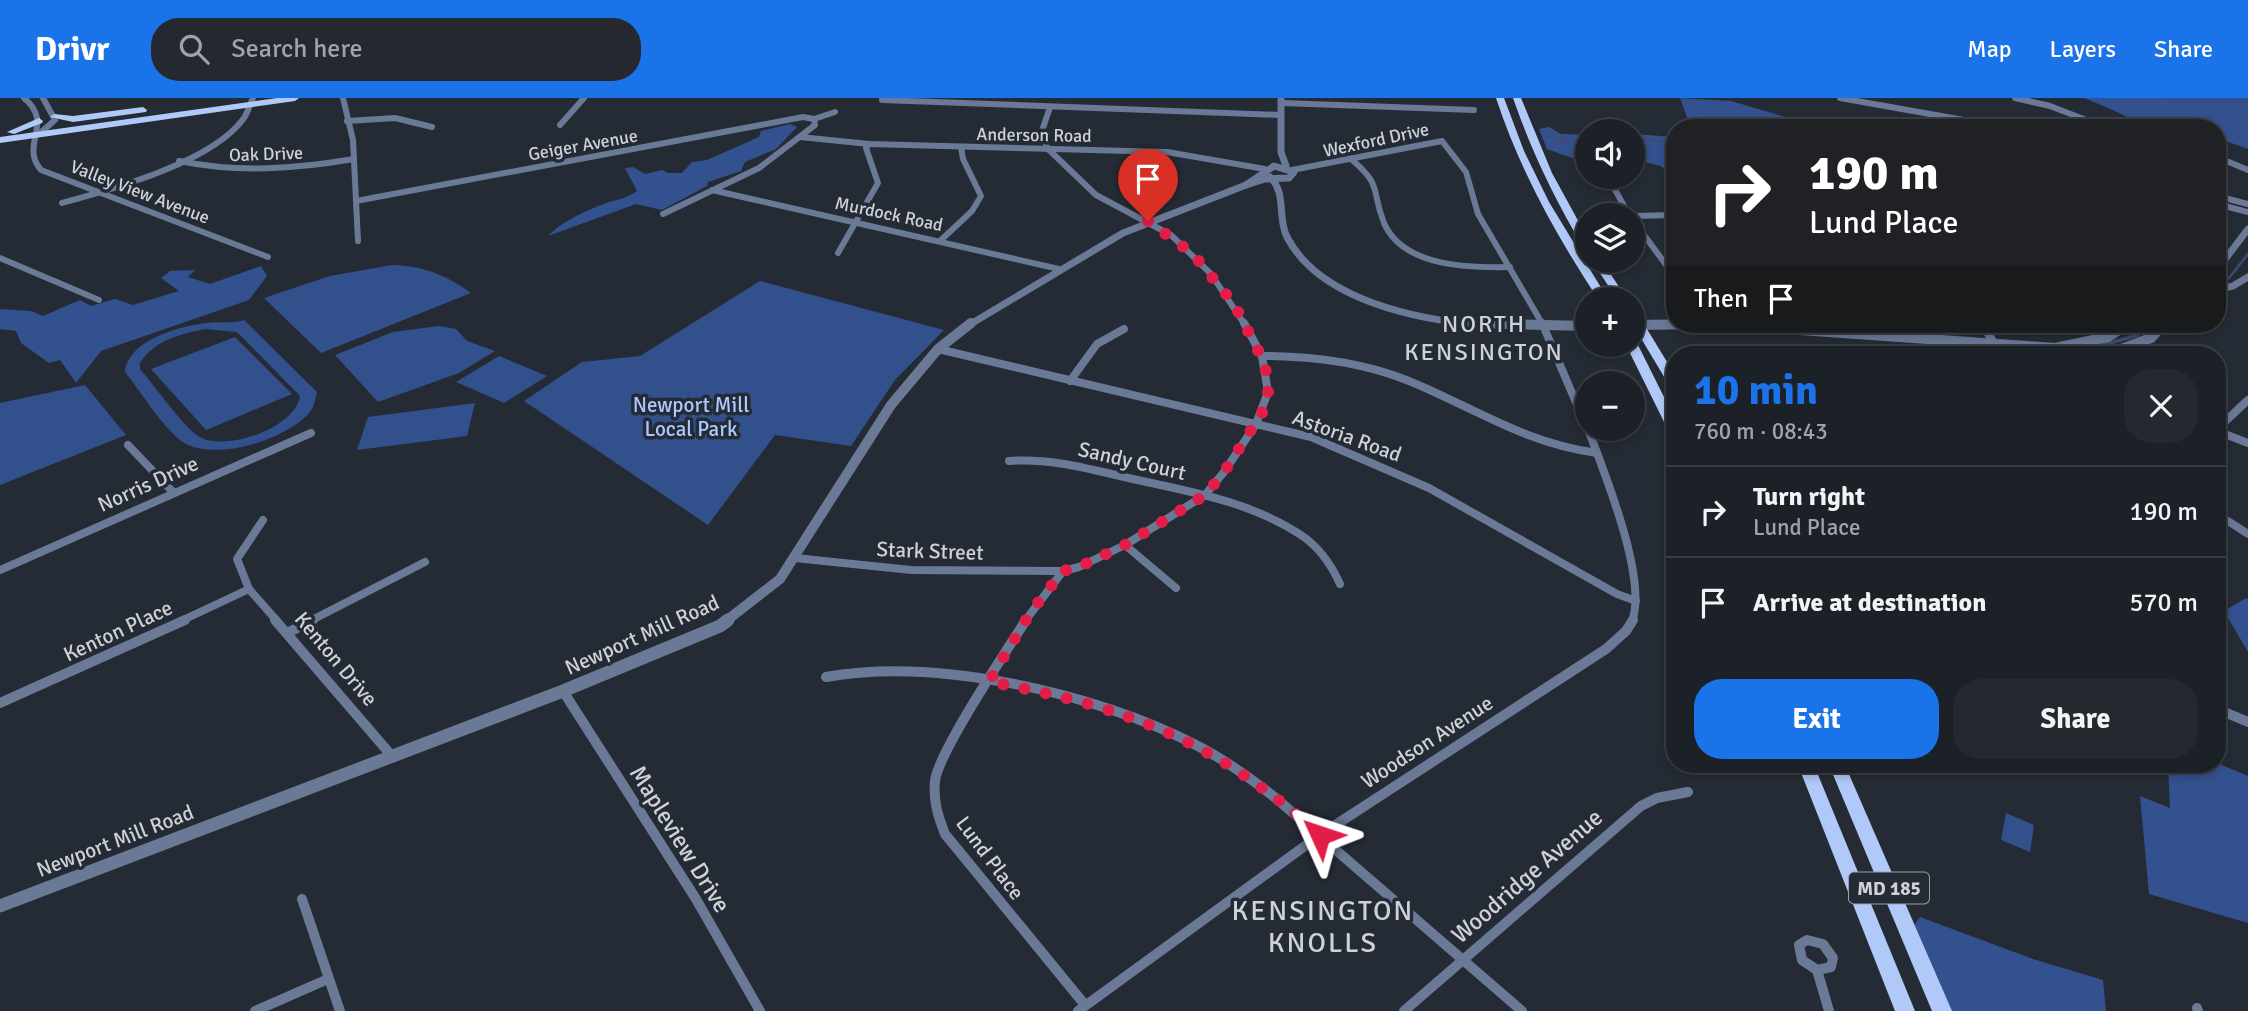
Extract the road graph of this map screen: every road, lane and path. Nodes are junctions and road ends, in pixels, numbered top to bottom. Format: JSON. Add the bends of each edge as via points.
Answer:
{"nodes":[{"id":1,"x":24,"y":98,"type":"edge"},
{"id":2,"x":43,"y":98,"type":"edge"},
{"id":3,"x":295,"y":98,"type":"edge"},
{"id":4,"x":343,"y":98,"type":"edge"},
{"id":5,"x":584,"y":98,"type":"edge"},
{"id":6,"x":1500,"y":98,"type":"edge"},
{"id":7,"x":1517,"y":98,"type":"edge"},
{"id":8,"x":1840,"y":98,"type":"edge"},
{"id":9,"x":2015,"y":98,"type":"edge"},
{"id":10,"x":252,"y":100,"type":"edge"},
{"id":11,"x":882,"y":100,"type":"edge"},
{"id":12,"x":1282,"y":100,"type":"edge"},
{"id":13,"x":1050,"y":107,"type":"junction"},
{"id":14,"x":165,"y":109,"type":"junction"},
{"id":15,"x":1474,"y":110,"type":"dead end"},
{"id":16,"x":835,"y":112,"type":"dead end"},
{"id":17,"x":1281,"y":116,"type":"junction"},
{"id":18,"x":54,"y":117,"type":"junction"},
{"id":19,"x":814,"y":119,"type":"junction"},
{"id":20,"x":1958,"y":119,"type":"edge"},
{"id":21,"x":2084,"y":119,"type":"edge"},
{"id":22,"x":347,"y":121,"type":"junction"},
{"id":23,"x":560,"y":125,"type":"dead end"},
{"id":24,"x":41,"y":127,"type":"junction"},
{"id":25,"x":432,"y":128,"type":"dead end"},
{"id":26,"x":5,"y":133,"type":"edge"},
{"id":27,"x":800,"y":137,"type":"junction"},
{"id":28,"x":0,"y":140,"type":"edge"},
{"id":29,"x":1514,"y":140,"type":"junction"},
{"id":30,"x":1530,"y":140,"type":"junction"},
{"id":31,"x":1442,"y":141,"type":"joint"},
{"id":32,"x":869,"y":144,"type":"junction"},
{"id":33,"x":961,"y":147,"type":"junction"},
{"id":34,"x":1047,"y":148,"type":"junction"},
{"id":35,"x":1281,"y":152,"type":"junction"},
{"id":36,"x":1350,"y":158,"type":"junction"},
{"id":37,"x":354,"y":159,"type":"junction"},
{"id":38,"x":2226,"y":161,"type":"edge"},
{"id":39,"x":179,"y":162,"type":"junction"},
{"id":40,"x":1276,"y":165,"type":"junction"},
{"id":41,"x":2248,"y":170,"type":"edge"},
{"id":42,"x":1289,"y":172,"type":"junction"},
{"id":43,"x":1269,"y":175,"type":"junction"},
{"id":44,"x":1250,"y":184,"type":"junction"},
{"id":45,"x":712,"y":190,"type":"junction"},
{"id":46,"x":1279,"y":190,"type":"junction"},
{"id":47,"x":100,"y":192,"type":"junction"},
{"id":48,"x":2226,"y":198,"type":"edge"},
{"id":49,"x":356,"y":201,"type":"junction"},
{"id":50,"x":62,"y":203,"type":"dead end"},
{"id":51,"x":2248,"y":204,"type":"edge"},
{"id":52,"x":2226,"y":206,"type":"edge"},
{"id":53,"x":2248,"y":212,"type":"edge"},
{"id":54,"x":663,"y":214,"type":"dead end"},
{"id":55,"x":1666,"y":215,"type":"edge"},
{"id":56,"x":1645,"y":216,"type":"edge"},
{"id":57,"x":1148,"y":221,"type":"junction"},
{"id":58,"x":857,"y":223,"type":"junction"},
{"id":59,"x":1575,"y":226,"type":"edge"},
{"id":60,"x":2248,"y":229,"type":"edge"},
{"id":61,"x":1645,"y":234,"type":"edge"},
{"id":62,"x":940,"y":241,"type":"junction"},
{"id":63,"x":358,"y":242,"type":"dead end"},
{"id":64,"x":838,"y":253,"type":"dead end"},
{"id":65,"x":268,"y":257,"type":"dead end"},
{"id":66,"x":0,"y":258,"type":"edge"},
{"id":67,"x":2226,"y":258,"type":"edge"},
{"id":68,"x":1666,"y":261,"type":"edge"},
{"id":69,"x":1510,"y":267,"type":"junction"},
{"id":70,"x":1059,"y":269,"type":"junction"},
{"id":71,"x":2248,"y":277,"type":"edge"},
{"id":72,"x":1596,"y":287,"type":"edge"},
{"id":73,"x":2226,"y":288,"type":"edge"},
{"id":74,"x":99,"y":300,"type":"dead end"},
{"id":75,"x":1645,"y":322,"type":"edge"},
{"id":76,"x":1666,"y":323,"type":"edge"},
{"id":77,"x":1575,"y":326,"type":"edge"},
{"id":78,"x":1544,"y":327,"type":"junction"},
{"id":79,"x":1124,"y":329,"type":"dead end"},
{"id":80,"x":1829,"y":333,"type":"edge"},
{"id":81,"x":1988,"y":333,"type":"edge"},
{"id":82,"x":2114,"y":333,"type":"edge"},
{"id":83,"x":2156,"y":333,"type":"edge"},
{"id":84,"x":1645,"y":338,"type":"edge"},
{"id":85,"x":1996,"y":346,"type":"joint"},
{"id":86,"x":2080,"y":346,"type":"edge"},
{"id":87,"x":2129,"y":346,"type":"edge"},
{"id":88,"x":938,"y":349,"type":"junction"},
{"id":89,"x":1262,"y":356,"type":"junction"},
{"id":90,"x":1638,"y":357,"type":"edge"},
{"id":91,"x":1666,"y":370,"type":"edge"},
{"id":92,"x":1070,"y":380,"type":"junction"},
{"id":93,"x":1575,"y":400,"type":"edge"},
{"id":94,"x":2248,"y":400,"type":"edge"},
{"id":95,"x":1666,"y":414,"type":"edge"},
{"id":96,"x":2226,"y":421,"type":"edge"},
{"id":97,"x":1256,"y":424,"type":"junction"},
{"id":98,"x":311,"y":433,"type":"dead end"},
{"id":99,"x":2226,"y":434,"type":"edge"},
{"id":100,"x":1592,"y":441,"type":"edge"},
{"id":101,"x":2248,"y":443,"type":"edge"},
{"id":102,"x":128,"y":445,"type":"dead end"},
{"id":103,"x":1597,"y":453,"type":"junction"},
{"id":104,"x":1009,"y":461,"type":"dead end"},
{"id":105,"x":173,"y":492,"type":"junction"},
{"id":106,"x":1205,"y":495,"type":"junction"},
{"id":107,"x":263,"y":520,"type":"dead end"},
{"id":108,"x":2226,"y":520,"type":"edge"},
{"id":109,"x":2248,"y":534,"type":"edge"},
{"id":110,"x":1125,"y":545,"type":"junction"},
{"id":111,"x":795,"y":558,"type":"junction"},
{"id":112,"x":425,"y":562,"type":"dead end"},
{"id":113,"x":0,"y":569,"type":"edge"},
{"id":114,"x":1063,"y":571,"type":"junction"},
{"id":115,"x":1339,"y":584,"type":"dead end"},
{"id":116,"x":1176,"y":588,"type":"dead end"},
{"id":117,"x":249,"y":589,"type":"junction"},
{"id":118,"x":1636,"y":601,"type":"junction"},
{"id":119,"x":289,"y":632,"type":"junction"},
{"id":120,"x":826,"y":677,"type":"dead end"},
{"id":121,"x":989,"y":682,"type":"junction"},
{"id":122,"x":563,"y":691,"type":"junction"},
{"id":123,"x":0,"y":703,"type":"edge"},
{"id":124,"x":2226,"y":713,"type":"edge"},
{"id":125,"x":2248,"y":722,"type":"edge"},
{"id":126,"x":391,"y":755,"type":"junction"},
{"id":127,"x":1809,"y":773,"type":"edge"},
{"id":128,"x":1839,"y":773,"type":"edge"},
{"id":129,"x":1688,"y":792,"type":"dead end"},
{"id":130,"x":1320,"y":835,"type":"junction"},
{"id":131,"x":302,"y":898,"type":"dead end"},
{"id":132,"x":0,"y":906,"type":"edge"},
{"id":133,"x":1463,"y":960,"type":"junction"},
{"id":134,"x":1817,"y":970,"type":"dead end"},
{"id":135,"x":328,"y":979,"type":"junction"},
{"id":136,"x":1081,"y":1008,"type":"edge"},
{"id":137,"x":255,"y":1011,"type":"edge"},
{"id":138,"x":340,"y":1011,"type":"edge"},
{"id":139,"x":760,"y":1011,"type":"edge"},
{"id":140,"x":1404,"y":1011,"type":"edge"},
{"id":141,"x":1522,"y":1011,"type":"edge"},
{"id":142,"x":1829,"y":1011,"type":"edge"},
{"id":143,"x":1905,"y":1011,"type":"edge"},
{"id":144,"x":1941,"y":1011,"type":"edge"}],
"edges":[{"from":1,"to":24,"type":"street","via":[[37,110]]},
{"from":2,"to":18,"type":"street"},
{"from":3,"to":10,"type":"main road"},
{"from":4,"to":22,"type":"street"},
{"from":5,"to":23,"type":"street"},
{"from":6,"to":29,"type":"main road"},
{"from":7,"to":30,"type":"main road"},
{"from":8,"to":20,"type":"street"},
{"from":9,"to":21,"type":"street"},
{"from":10,"to":14,"type":"main road"},
{"from":10,"to":24,"type":"main road"},
{"from":10,"to":39,"type":"street","via":[[238,126]]},
{"from":11,"to":13,"type":"street"},
{"from":12,"to":15,"type":"street"},
{"from":12,"to":17,"type":"street"},
{"from":13,"to":17,"type":"street"},
{"from":13,"to":34,"type":"street","via":[[1042,131]]},
{"from":14,"to":18,"type":"main road"},
{"from":14,"to":24,"type":"main road"},
{"from":16,"to":19,"type":"street","name":"Geiger Avenue"},
{"from":17,"to":35,"type":"street"},
{"from":18,"to":24,"type":"street"},
{"from":19,"to":27,"type":"street","via":[[815,125]]},
{"from":19,"to":49,"type":"street","name":"Geiger Avenue","via":[[723,131]]},
{"from":22,"to":25,"type":"street","via":[[395,118]]},
{"from":22,"to":37,"type":"street"},
{"from":24,"to":26,"type":"main road"},
{"from":24,"to":28,"type":"main road"},
{"from":24,"to":47,"type":"street","name":"Valley View Avenue","via":[[31,153],[36,166]]},
{"from":27,"to":32,"type":"street","name":"Anderson Road"},
{"from":27,"to":45,"type":"street","via":[[759,168]]},
{"from":29,"to":30,"type":"main road"},
{"from":29,"to":72,"type":"main road","via":[[1552,217]]},
{"from":30,"to":59,"type":"main road"},
{"from":31,"to":36,"type":"street","name":"Wexford Drive"},
{"from":31,"to":69,"type":"street","name":"Woodson Avenue","via":[[1466,172],[1478,214]]},
{"from":32,"to":33,"type":"street","name":"Anderson Road"},
{"from":32,"to":58,"type":"street","via":[[866,148],[878,183]]},
{"from":33,"to":34,"type":"street","name":"Anderson Road"},
{"from":33,"to":62,"type":"street","via":[[981,195],[972,211]]},
{"from":34,"to":43,"type":"street","name":"Anderson Road","via":[[1167,152]]},
{"from":34,"to":57,"type":"street","via":[[1096,195]]},
{"from":35,"to":40,"type":"street"},
{"from":35,"to":42,"type":"street"},
{"from":36,"to":42,"type":"street","name":"Wexford Drive"},
{"from":36,"to":69,"type":"street","via":[[1374,178],[1384,224],[1394,239],[1410,250],[1459,265]]},
{"from":37,"to":39,"type":"street","name":"Oak Drive","via":[[242,172]]},
{"from":37,"to":49,"type":"street"},
{"from":38,"to":41,"type":"street"},
{"from":39,"to":47,"type":"street"},
{"from":40,"to":42,"type":"street"},
{"from":40,"to":43,"type":"street"},
{"from":42,"to":43,"type":"street"},
{"from":42,"to":46,"type":"street"},
{"from":43,"to":44,"type":"street","name":"Newport Mill Road"},
{"from":43,"to":46,"type":"street"},
{"from":44,"to":46,"type":"street"},
{"from":44,"to":57,"type":"street","name":"Newport Mill Road"},
{"from":45,"to":54,"type":"street"},
{"from":45,"to":58,"type":"street","name":"Murdock Road"},
{"from":46,"to":78,"type":"street","via":[[1283,230],[1291,245],[1320,273],[1355,294],[1432,319]]},
{"from":47,"to":50,"type":"street"},
{"from":47,"to":65,"type":"street","name":"Valley View Avenue"},
{"from":48,"to":51,"type":"street"},
{"from":49,"to":63,"type":"street"},
{"from":52,"to":53,"type":"street"},
{"from":55,"to":56,"type":"street"},
{"from":57,"to":70,"type":"street","name":"Newport Mill Road"},
{"from":57,"to":89,"type":"street","via":[[1171,235],[1211,274],[1234,304]]},
{"from":58,"to":62,"type":"street","name":"Murdock Road"},
{"from":58,"to":64,"type":"street"},
{"from":60,"to":67,"type":"street"},
{"from":61,"to":68,"type":"street"},
{"from":62,"to":70,"type":"street","name":"Murdock Road"},
{"from":66,"to":74,"type":"street"},
{"from":69,"to":78,"type":"street","name":"Woodson Avenue"},
{"from":70,"to":88,"type":"street","name":"Newport Mill Road","via":[[975,320]]},
{"from":71,"to":73,"type":"street"},
{"from":75,"to":76,"type":"street"},
{"from":77,"to":78,"type":"street"},
{"from":78,"to":93,"type":"street","name":"Woodson Avenue"},
{"from":79,"to":92,"type":"street","via":[[1097,344]]},
{"from":80,"to":85,"type":"street"},
{"from":81,"to":85,"type":"street"},
{"from":82,"to":86,"type":"street"},
{"from":83,"to":87,"type":"street"},
{"from":84,"to":91,"type":"main road"},
{"from":88,"to":92,"type":"street","name":"Astoria Road"},
{"from":88,"to":111,"type":"street","name":"Newport Mill Road","via":[[891,405]]},
{"from":89,"to":97,"type":"street","via":[[1268,392]]},
{"from":89,"to":103,"type":"street","via":[[1324,359],[1395,377],[1524,438],[1564,450]]},
{"from":90,"to":95,"type":"main road"},
{"from":92,"to":97,"type":"street","name":"Astoria Road"},
{"from":94,"to":96,"type":"street"},
{"from":97,"to":106,"type":"street"},
{"from":97,"to":118,"type":"street","name":"Astoria Road","via":[[1381,464]]},
{"from":98,"to":105,"type":"street","name":"Norris Drive"},
{"from":99,"to":101,"type":"street"},
{"from":100,"to":103,"type":"street","name":"Woodson Avenue"},
{"from":102,"to":105,"type":"street"},
{"from":103,"to":118,"type":"street","name":"Woodson Avenue","via":[[1635,580]]},
{"from":104,"to":106,"type":"street","name":"Sandy Court","via":[[1048,460]]},
{"from":105,"to":113,"type":"street","name":"Norris Drive"},
{"from":106,"to":110,"type":"street"},
{"from":106,"to":115,"type":"street","name":"Sandy Court","via":[[1287,526],[1332,565]]},
{"from":107,"to":117,"type":"street","via":[[237,559]]},
{"from":108,"to":109,"type":"street"},
{"from":110,"to":114,"type":"street"},
{"from":110,"to":116,"type":"street"},
{"from":111,"to":114,"type":"street","name":"Stark Street","via":[[911,570]]},
{"from":111,"to":122,"type":"street","name":"Newport Mill Road","via":[[764,593],[720,626]]},
{"from":112,"to":119,"type":"street"},
{"from":114,"to":121,"type":"street","name":"Lund Place","via":[[1030,613]]},
{"from":117,"to":119,"type":"street","name":"Kenton Drive"},
{"from":117,"to":123,"type":"street","name":"Kenton Place"},
{"from":118,"to":130,"type":"street","name":"Woodson Avenue","via":[[1629,629],[1606,649]]},
{"from":119,"to":126,"type":"street","name":"Kenton Drive"},
{"from":120,"to":121,"type":"street","via":[[894,668]]},
{"from":121,"to":130,"type":"street","via":[[1071,697],[1149,723],[1234,766]]},
{"from":121,"to":136,"type":"street","name":"Lund Place","via":[[935,778],[935,807],[945,834]]},
{"from":122,"to":126,"type":"street","name":"Newport Mill Road"},
{"from":122,"to":139,"type":"street","name":"Mapleview Drive","via":[[696,899]]},
{"from":124,"to":125,"type":"street"},
{"from":126,"to":132,"type":"street","name":"Newport Mill Road"},
{"from":127,"to":143,"type":"main road","number":"MD 185"},
{"from":128,"to":144,"type":"main road","number":"MD 185"},
{"from":129,"to":133,"type":"street","name":"Woodridge Avenue","via":[[1641,806]]},
{"from":130,"to":133,"type":"street"},
{"from":130,"to":136,"type":"street","name":"Woodson Avenue"},
{"from":131,"to":135,"type":"street"},
{"from":133,"to":140,"type":"street","name":"Woodridge Avenue"},
{"from":133,"to":141,"type":"street"},
{"from":134,"to":142,"type":"street"},
{"from":135,"to":137,"type":"street"},
{"from":135,"to":138,"type":"street"}]}
